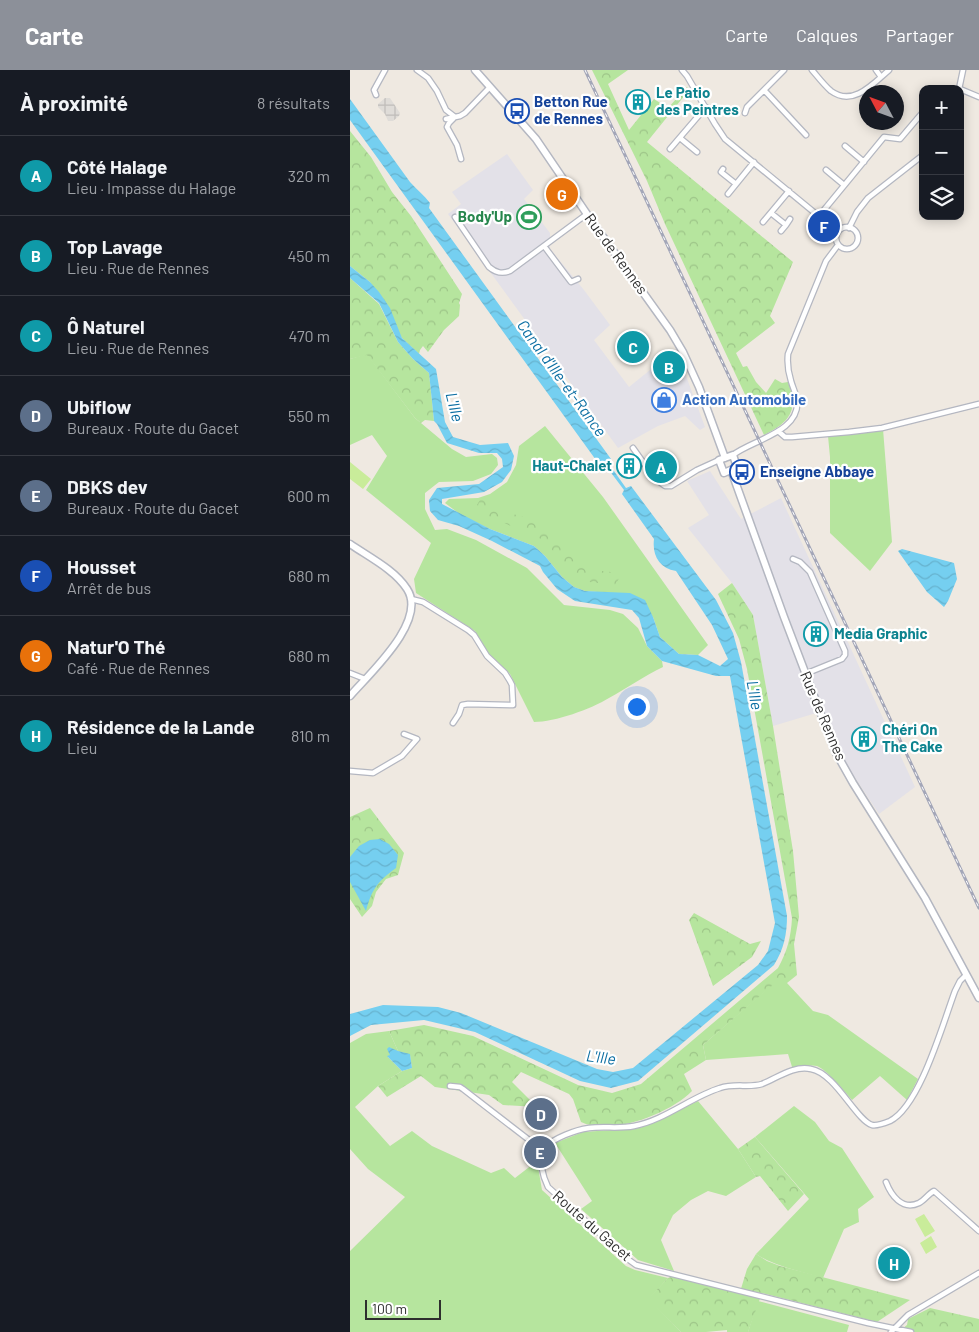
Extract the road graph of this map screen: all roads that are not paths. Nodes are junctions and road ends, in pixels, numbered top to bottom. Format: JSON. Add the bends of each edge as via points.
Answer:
{"nodes":[{"id":1,"x":385,"y":70,"type":"edge"},
{"id":2,"x":416,"y":70,"type":"edge"},
{"id":3,"x":475,"y":70,"type":"edge"},
{"id":4,"x":682,"y":70,"type":"edge"},
{"id":5,"x":693,"y":70,"type":"edge"},
{"id":6,"x":784,"y":70,"type":"edge"},
{"id":7,"x":812,"y":70,"type":"edge"},
{"id":8,"x":876,"y":70,"type":"edge"},
{"id":9,"x":889,"y":70,"type":"edge"},
{"id":10,"x":963,"y":70,"type":"edge"},
{"id":11,"x":687,"y":76,"type":"junction"},
{"id":12,"x":881,"y":77,"type":"junction"},
{"id":13,"x":960,"y":85,"type":"edge"},
{"id":14,"x":490,"y":87,"type":"junction"},
{"id":15,"x":764,"y":90,"type":"junction"},
{"id":16,"x":964,"y":91,"type":"edge"},
{"id":17,"x":376,"y":96,"type":"dead end"},
{"id":18,"x":979,"y":96,"type":"edge"},
{"id":19,"x":706,"y":107,"type":"junction"},
{"id":20,"x":744,"y":113,"type":"dead end"},
{"id":21,"x":455,"y":117,"type":"junction"},
{"id":22,"x":919,"y":117,"type":"edge"},
{"id":23,"x":446,"y":119,"type":"dead end"},
{"id":24,"x":806,"y":135,"type":"dead end"},
{"id":25,"x":680,"y":138,"type":"junction"},
{"id":26,"x":845,"y":146,"type":"dead end"},
{"id":27,"x":670,"y":149,"type":"dead end"},
{"id":28,"x":697,"y":152,"type":"dead end"},
{"id":29,"x":919,"y":158,"type":"edge"},
{"id":30,"x":461,"y":159,"type":"dead end"},
{"id":31,"x":754,"y":162,"type":"junction"},
{"id":32,"x":864,"y":162,"type":"junction"},
{"id":33,"x":826,"y":170,"type":"dead end"},
{"id":34,"x":716,"y":177,"type":"dead end"},
{"id":35,"x":736,"y":184,"type":"junction"},
{"id":36,"x":844,"y":185,"type":"junction"},
{"id":37,"x":789,"y":191,"type":"junction"},
{"id":38,"x":728,"y":194,"type":"dead end"},
{"id":39,"x":771,"y":213,"type":"junction"},
{"id":40,"x":587,"y":214,"type":"junction"},
{"id":41,"x":819,"y":216,"type":"junction"},
{"id":42,"x":456,"y":217,"type":"dead end"},
{"id":43,"x":790,"y":219,"type":"dead end"},
{"id":44,"x":763,"y":222,"type":"dead end"},
{"id":45,"x":786,"y":225,"type":"junction"},
{"id":46,"x":849,"y":228,"type":"junction"},
{"id":47,"x":781,"y":231,"type":"dead end"},
{"id":48,"x":838,"y":232,"type":"junction"},
{"id":49,"x":838,"y":245,"type":"junction"},
{"id":50,"x":544,"y":246,"type":"junction"},
{"id":51,"x":578,"y":279,"type":"dead end"},
{"id":52,"x":979,"y":404,"type":"edge"},
{"id":53,"x":778,"y":431,"type":"junction"},
{"id":54,"x":633,"y":448,"type":"dead end"},
{"id":55,"x":732,"y":455,"type":"junction"},
{"id":56,"x":722,"y":459,"type":"junction"},
{"id":57,"x":731,"y":470,"type":"junction"},
{"id":58,"x":350,"y":544,"type":"edge"},
{"id":59,"x":793,"y":559,"type":"dead end"},
{"id":60,"x":411,"y":599,"type":"junction"},
{"id":61,"x":350,"y":673,"type":"edge"},
{"id":62,"x":805,"y":674,"type":"junction"},
{"id":63,"x":365,"y":680,"type":"junction"},
{"id":64,"x":350,"y":696,"type":"edge"},
{"id":65,"x":453,"y":723,"type":"dead end"},
{"id":66,"x":404,"y":734,"type":"dead end"},
{"id":67,"x":350,"y":771,"type":"edge"},
{"id":68,"x":966,"y":975,"type":"junction"},
{"id":69,"x":979,"y":998,"type":"edge"},
{"id":70,"x":450,"y":1086,"type":"dead end"},
{"id":71,"x":542,"y":1150,"type":"junction"},
{"id":72,"x":886,"y":1182,"type":"dead end"},
{"id":73,"x":979,"y":1231,"type":"edge"},
{"id":74,"x":979,"y":1273,"type":"edge"},
{"id":75,"x":893,"y":1330,"type":"edge"},
{"id":76,"x":911,"y":1332,"type":"edge"}],
"edges":[{"from":1,"to":17,"type":"street","via":[[374,90]]},
{"from":2,"to":21,"type":"street","via":[[428,78],[446,110]]},
{"from":3,"to":14,"type":"main road","name":"Rue de Rennes"},
{"from":4,"to":11,"type":"street"},
{"from":5,"to":11,"type":"street"},
{"from":6,"to":15,"type":"street"},
{"from":7,"to":12,"type":"street","via":[[831,90],[844,96],[862,93]]},
{"from":8,"to":12,"type":"street"},
{"from":9,"to":12,"type":"street"},
{"from":10,"to":13,"type":"street"},
{"from":11,"to":19,"type":"street"},
{"from":14,"to":21,"type":"street","via":[[465,114]]},
{"from":14,"to":40,"type":"main road","name":"Rue de Rennes","via":[[536,139]]},
{"from":15,"to":20,"type":"street"},
{"from":15,"to":24,"type":"street"},
{"from":16,"to":18,"type":"street"},
{"from":19,"to":25,"type":"street"},
{"from":19,"to":31,"type":"street","via":[[725,138]]},
{"from":21,"to":23,"type":"street"},
{"from":21,"to":30,"type":"street","via":[[447,127]]},
{"from":22,"to":32,"type":"street","via":[[900,139],[884,137]]},
{"from":25,"to":27,"type":"street"},
{"from":25,"to":28,"type":"street"},
{"from":26,"to":32,"type":"street"},
{"from":29,"to":46,"type":"street","via":[[868,198]]},
{"from":31,"to":35,"type":"street"},
{"from":31,"to":37,"type":"street"},
{"from":32,"to":36,"type":"street"},
{"from":33,"to":36,"type":"street"},
{"from":34,"to":35,"type":"street","via":[[722,170]]},
{"from":35,"to":38,"type":"street"},
{"from":36,"to":41,"type":"street"},
{"from":37,"to":39,"type":"street"},
{"from":37,"to":41,"type":"street"},
{"from":39,"to":44,"type":"street"},
{"from":39,"to":45,"type":"street"},
{"from":40,"to":50,"type":"street"},
{"from":40,"to":56,"type":"main road","name":"Rue de Rennes","via":[[677,342],[699,387]]},
{"from":41,"to":48,"type":"street"},
{"from":42,"to":50,"type":"street","via":[[494,272],[504,274],[510,271]]},
{"from":43,"to":45,"type":"street"},
{"from":45,"to":47,"type":"street"},
{"from":46,"to":48,"type":"street"},
{"from":46,"to":49,"type":"street","via":[[857,236],[856,244],[849,249]]},
{"from":48,"to":49,"type":"street"},
{"from":49,"to":53,"type":"street","via":[[826,261],[791,344],[787,366],[797,408],[792,419]]},
{"from":50,"to":51,"type":"street","via":[[571,282]]},
{"from":52,"to":53,"type":"street","via":[[892,426],[849,432],[784,437]]},
{"from":53,"to":55,"type":"street"},
{"from":54,"to":56,"type":"street","via":[[655,479],[665,486],[671,486]]},
{"from":55,"to":56,"type":"main road"},
{"from":55,"to":57,"type":"main road","via":[[737,467]]},
{"from":56,"to":57,"type":"main road","via":[[724,473]]},
{"from":57,"to":62,"type":"main road","name":"Rue de Rennes"},
{"from":58,"to":60,"type":"main road","via":[[397,578]]},
{"from":59,"to":62,"type":"street","via":[[810,572],[845,651],[842,659]]},
{"from":60,"to":63,"type":"main road","via":[[409,616],[398,640]]},
{"from":60,"to":65,"type":"street","via":[[423,602],[474,635],[512,686],[514,706],[462,705]]},
{"from":61,"to":63,"type":"street"},
{"from":62,"to":68,"type":"main road","name":"Rue de Rennes","via":[[835,751],[925,898]]},
{"from":63,"to":64,"type":"main road"},
{"from":66,"to":67,"type":"street","via":[[417,739],[402,756],[371,773]]},
{"from":68,"to":69,"type":"main road","name":"Rue de Rennes"},
{"from":68,"to":71,"type":"street","via":[[955,991],[915,1094],[904,1110],[890,1120],[875,1125],[867,1122],[827,1078],[806,1068],[758,1085],[720,1088],[640,1125],[582,1130],[556,1140]]},
{"from":70,"to":71,"type":"street","via":[[463,1089]]},
{"from":71,"to":75,"type":"street","name":"Route du Gacet","via":[[543,1176],[548,1187],[636,1265]]},
{"from":72,"to":73,"type":"street","via":[[893,1196],[908,1205],[916,1205],[934,1191]]},
{"from":74,"to":75,"type":"street","via":[[908,1315]]},
{"from":75,"to":76,"type":"street","name":"Route du Gacet"}]}
